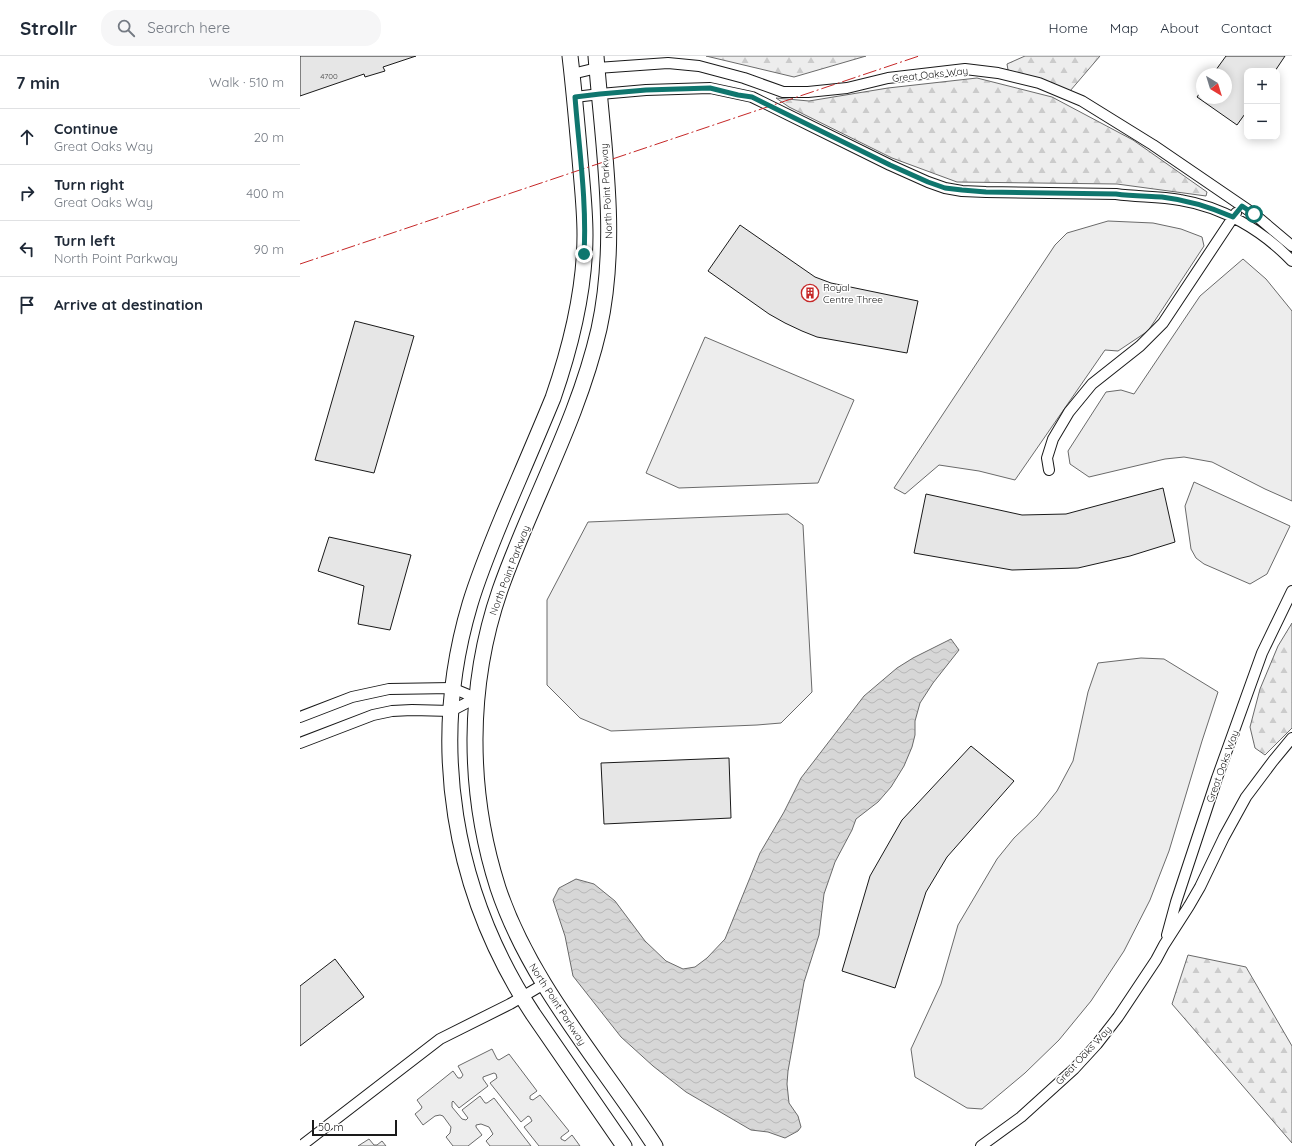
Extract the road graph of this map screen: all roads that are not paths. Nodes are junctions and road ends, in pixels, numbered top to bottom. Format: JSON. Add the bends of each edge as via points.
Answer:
{"nodes":[{"id":1,"x":570,"y":56,"type":"edge"},
{"id":2,"x":596,"y":62,"type":"edge"},
{"id":3,"x":572,"y":74,"type":"junction"},
{"id":4,"x":600,"y":94,"type":"junction"},
{"id":5,"x":575,"y":97,"type":"junction"},
{"id":6,"x":1242,"y":206,"type":"junction"},
{"id":7,"x":1233,"y":217,"type":"junction"},
{"id":8,"x":1292,"y":246,"type":"edge"},
{"id":9,"x":1292,"y":261,"type":"edge"},
{"id":10,"x":1049,"y":470,"type":"dead end"},
{"id":11,"x":1292,"y":591,"type":"edge"},
{"id":12,"x":452,"y":688,"type":"junction"},
{"id":13,"x":476,"y":698,"type":"junction"},
{"id":14,"x":451,"y":711,"type":"junction"},
{"id":15,"x":300,"y":717,"type":"edge"},
{"id":16,"x":1292,"y":738,"type":"edge"},
{"id":17,"x":300,"y":743,"type":"edge"},
{"id":18,"x":1164,"y":945,"type":"junction"},
{"id":19,"x":544,"y":984,"type":"junction"},
{"id":20,"x":522,"y":997,"type":"junction"},
{"id":21,"x":301,"y":1146,"type":"edge"},
{"id":22,"x":624,"y":1146,"type":"edge"},
{"id":23,"x":655,"y":1146,"type":"edge"},
{"id":24,"x":981,"y":1146,"type":"edge"}],
"edges":[{"from":1,"to":3,"type":"street"},
{"from":2,"to":3,"type":"street","name":"Great Oaks Way"},
{"from":2,"to":4,"type":"street","name":"North Point Parkway"},
{"from":2,"to":6,"type":"street","name":"Great Oaks Way","via":[[699,66],[783,92],[847,88],[888,78],[965,70],[998,72],[1039,83],[1082,101],[1153,145]]},
{"from":3,"to":5,"type":"street"},
{"from":4,"to":5,"type":"street"},
{"from":4,"to":7,"type":"street","via":[[710,88],[752,97],[890,165],[945,188],[986,192],[1163,197],[1212,208]]},
{"from":4,"to":13,"type":"street","name":"North Point Parkway","via":[[610,228],[601,315],[592,358],[575,410],[499,594],[486,638]]},
{"from":5,"to":12,"type":"street","via":[[585,236],[576,319],[553,398],[479,576],[462,630]]},
{"from":6,"to":7,"type":"street"},
{"from":6,"to":8,"type":"street","name":"Great Oaks Way"},
{"from":7,"to":9,"type":"street","via":[[1279,248]]},
{"from":7,"to":10,"type":"street","via":[[1163,323],[1140,346],[1092,384],[1069,412],[1053,439],[1047,458]]},
{"from":11,"to":18,"type":"street","name":"Great Oaks Way","via":[[1262,653],[1216,778]]},
{"from":12,"to":13,"type":"street"},
{"from":12,"to":14,"type":"street"},
{"from":12,"to":15,"type":"street","via":[[389,689],[352,697]]},
{"from":13,"to":14,"type":"street"},
{"from":13,"to":19,"type":"street","name":"North Point Parkway","via":[[475,762],[478,803],[486,842],[498,888],[532,964]]},
{"from":14,"to":17,"type":"street","via":[[412,710],[373,714]]},
{"from":14,"to":20,"type":"street","via":[[450,754],[454,809],[463,855],[481,912],[499,955]]},
{"from":16,"to":18,"type":"street","name":"Great Oaks Way","via":[[1246,797],[1189,906]]},
{"from":18,"to":24,"type":"street","name":"Great Oaks Way","via":[[1118,1017],[1078,1064],[1021,1117]]},
{"from":19,"to":20,"type":"street"},
{"from":19,"to":23,"type":"street","name":"North Point Parkway"},
{"from":20,"to":21,"type":"street","via":[[440,1039]]},
{"from":20,"to":22,"type":"street"}]}
